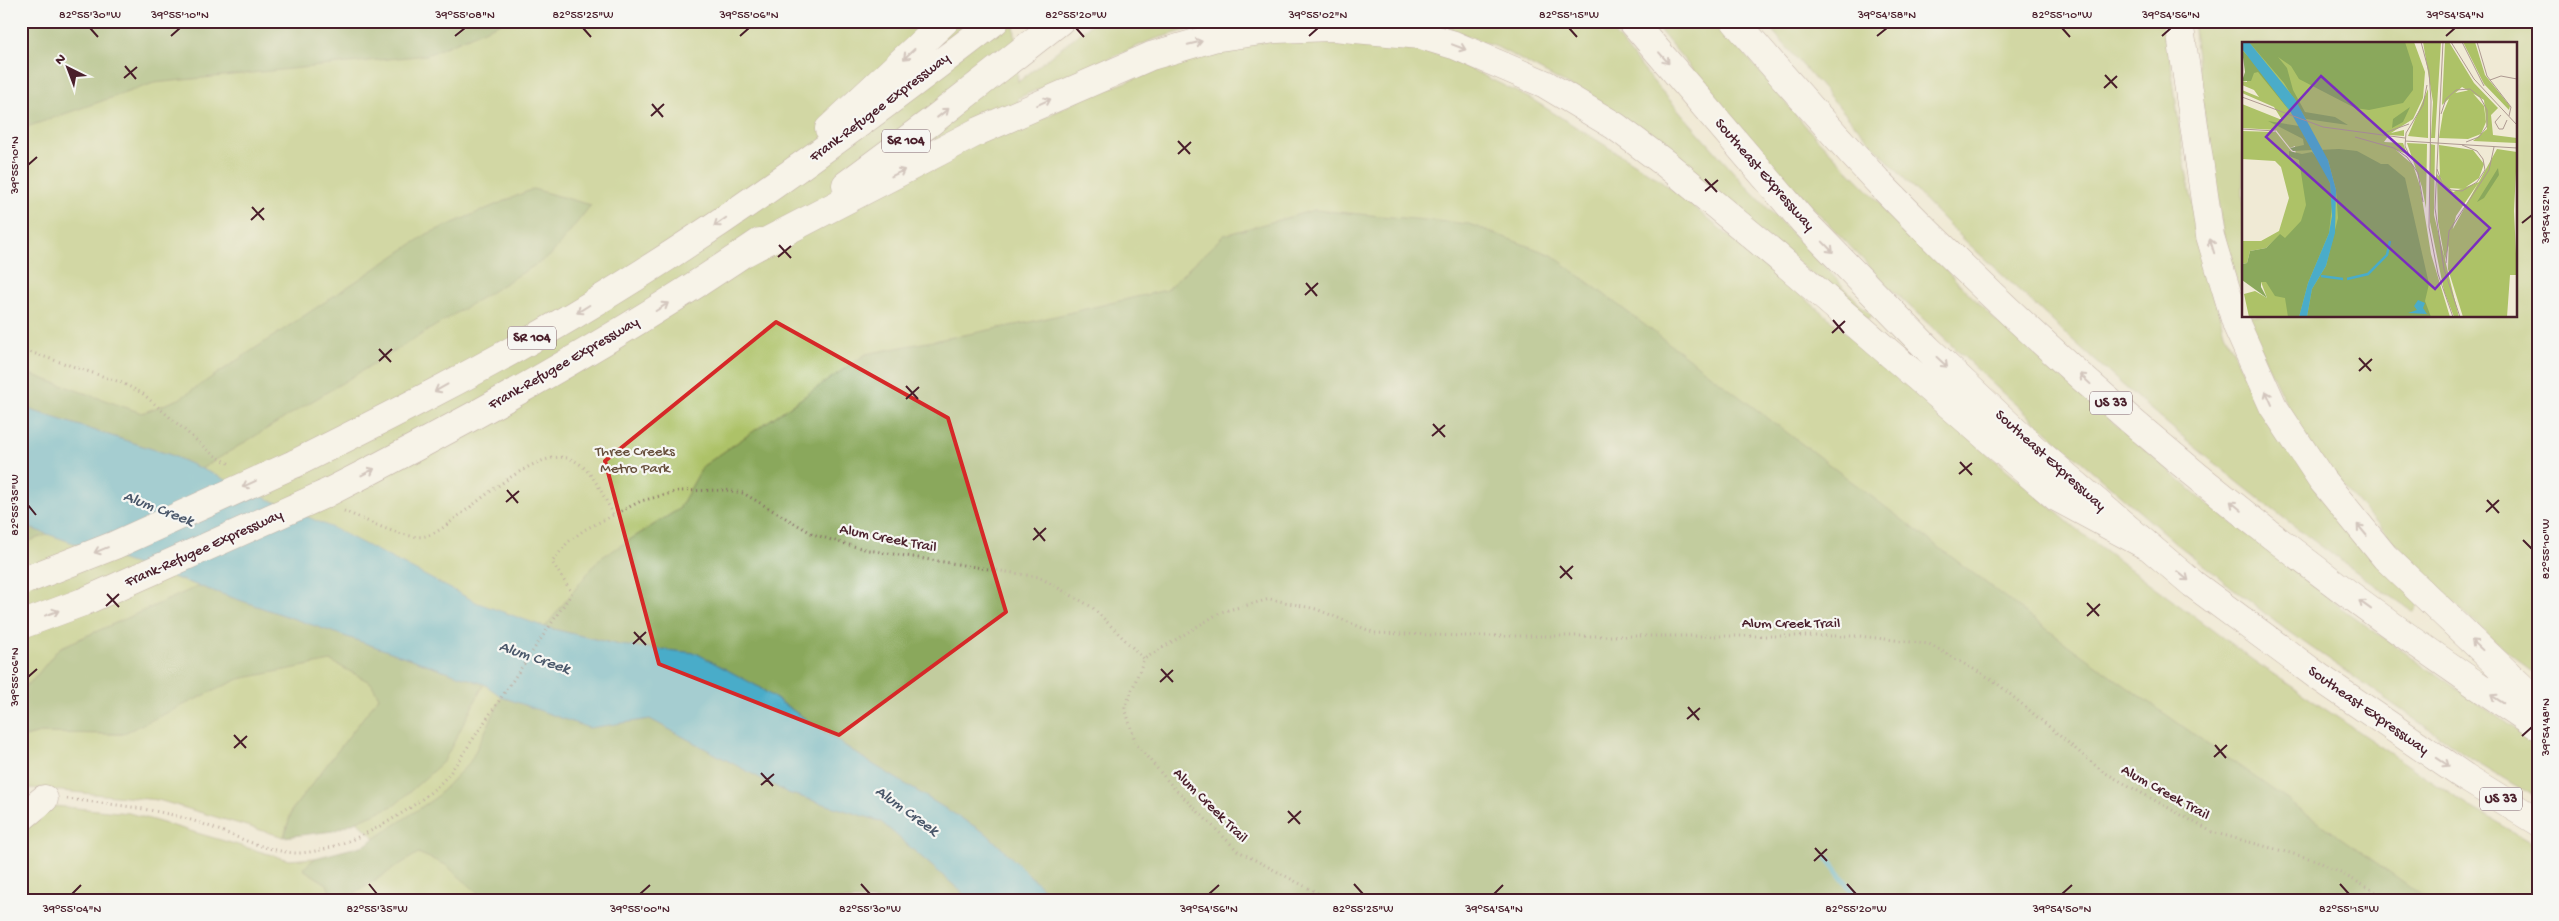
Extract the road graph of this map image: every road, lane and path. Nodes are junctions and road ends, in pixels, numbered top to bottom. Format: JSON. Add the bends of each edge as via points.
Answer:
{"nodes":[{"id":1,"x":945,"y":21,"type":"edge"},
{"id":2,"x":995,"y":21,"type":"edge"},
{"id":3,"x":1060,"y":21,"type":"edge"},
{"id":4,"x":1385,"y":21,"type":"edge"},
{"id":5,"x":1632,"y":21,"type":"edge"},
{"id":6,"x":1735,"y":21,"type":"edge"},
{"id":7,"x":2179,"y":21,"type":"edge"},
{"id":8,"x":1421,"y":35,"type":"junction"},
{"id":9,"x":760,"y":194,"type":"junction"},
{"id":10,"x":746,"y":252,"type":"junction"},
{"id":11,"x":2145,"y":545,"type":"junction"},
{"id":12,"x":24,"y":581,"type":"edge"},
{"id":13,"x":21,"y":625,"type":"edge"},
{"id":14,"x":1144,"y":659,"type":"junction"},
{"id":15,"x":2538,"y":703,"type":"edge"},
{"id":16,"x":2538,"y":726,"type":"edge"},
{"id":17,"x":44,"y":799,"type":"joint"},
{"id":18,"x":21,"y":818,"type":"edge"},
{"id":19,"x":2538,"y":822,"type":"edge"},
{"id":20,"x":1332,"y":900,"type":"edge"},
{"id":21,"x":2386,"y":900,"type":"edge"}],
"edges":[{"from":1,"to":9,"type":"main road","one_way":true},
{"from":2,"to":9,"type":"main road","name":"Frank-Refugee Expressway","number":"SR 104","via":[[844,137]]},
{"from":10,"to":3,"type":"main road","name":"Frank-Refugee Expressway","number":"SR 104","one_way":true,"via":[[932,122]]},
{"from":4,"to":8,"type":"main road"},
{"from":5,"to":11,"type":"main road","name":"Southeast Expressway","number":"US 33","one_way":true,"via":[[1803,221],[1928,350]]},
{"from":16,"to":6,"type":"main road","number":"US 33","one_way":true,"via":[[2476,686],[2266,531],[2103,396],[1985,288],[1886,190]]},
{"from":15,"to":7,"type":"main road","one_way":true,"via":[[2385,557],[2322,480],[2272,406],[2236,326],[2210,236]]},
{"from":10,"to":8,"type":"main road","one_way":true,"via":[[979,131],[1152,56],[1213,38],[1276,29],[1333,27]]},
{"from":8,"to":11,"type":"main road","one_way":true,"via":[[1454,45],[1545,84],[1615,126],[1777,256],[2056,497]]},
{"from":9,"to":12,"type":"main road","name":"Frank-Refugee Expressway","number":"SR 104","one_way":true,"bridge":true,"via":[[714,227],[574,315],[399,412],[294,464],[115,545]]},
{"from":13,"to":10,"type":"main road","name":"Frank-Refugee Expressway","number":"SR 104","one_way":true,"bridge":true,"via":[[83,602],[325,494],[430,441],[597,347]]},
{"from":11,"to":19,"type":"main road","name":"Southeast Expressway","number":"US 33","one_way":true,"via":[[2319,677],[2465,777]]},
{"from":14,"to":17,"type":"path","name":"Alum Creek Trail","via":[[1092,607],[1039,577],[868,550],[813,534],[743,493],[708,489],[679,491],[641,501],[584,530],[568,542],[552,562],[572,593],[460,757],[441,783],[360,838],[321,849],[295,852],[265,846],[164,812]]},
{"from":14,"to":20,"type":"path","name":"Alum Creek Trail","via":[[1125,708],[1136,744],[1173,787],[1238,851]]},
{"from":14,"to":21,"type":"path","name":"Alum Creek Trail","via":[[1221,612],[1270,599],[1316,609],[1375,633],[1859,636],[1929,644],[1993,680],[2102,771],[2212,832],[2316,860]]},
{"from":17,"to":18,"type":"main road"}]}
